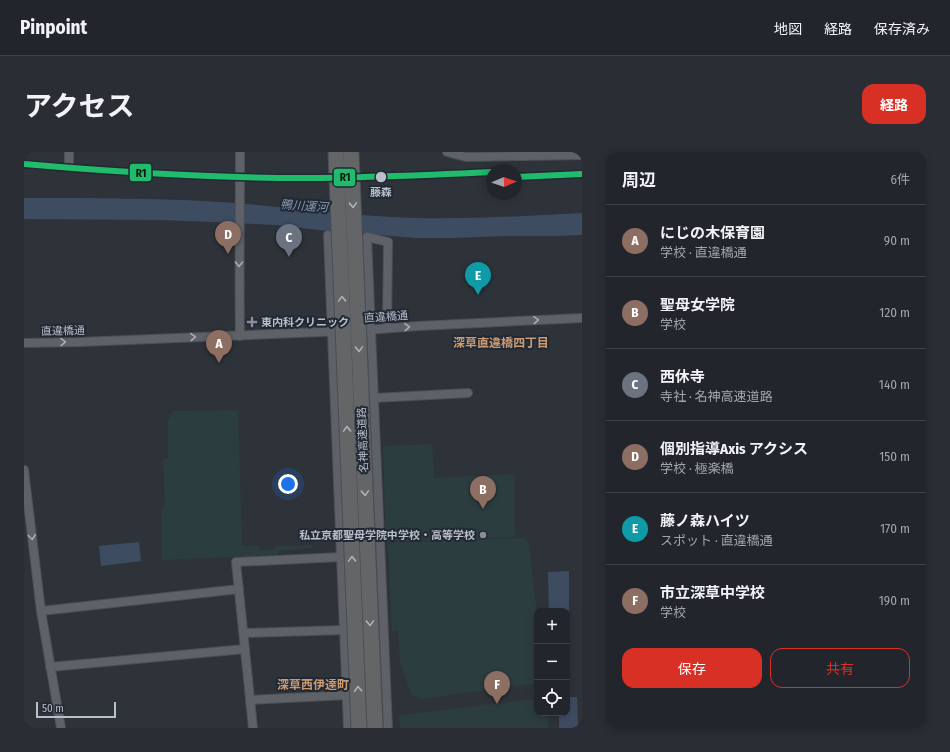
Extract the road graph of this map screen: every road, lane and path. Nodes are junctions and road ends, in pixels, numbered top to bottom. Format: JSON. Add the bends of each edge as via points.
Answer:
{"nodes":[{"id":1,"x":69,"y":152,"type":"edge"},
{"id":2,"x":240,"y":152,"type":"edge"},
{"id":3,"x":336,"y":152,"type":"edge"},
{"id":4,"x":350,"y":152,"type":"edge"},
{"id":5,"x":447,"y":152,"type":"edge"},
{"id":6,"x":582,"y":155,"type":"edge"},
{"id":7,"x":69,"y":163,"type":"dead end"},
{"id":8,"x":328,"y":234,"type":"dead end"},
{"id":9,"x":582,"y":318,"type":"edge"},
{"id":10,"x":387,"y":328,"type":"junction"},
{"id":11,"x":371,"y":330,"type":"junction"},
{"id":12,"x":332,"y":332,"type":"junction"},
{"id":13,"x":240,"y":336,"type":"junction"},
{"id":14,"x":24,"y":343,"type":"edge"},
{"id":15,"x":468,"y":393,"type":"dead end"},
{"id":16,"x":374,"y":398,"type":"junction"},
{"id":17,"x":24,"y":470,"type":"edge"},
{"id":18,"x":341,"y":557,"type":"junction"},
{"id":19,"x":239,"y":589,"type":"junction"},
{"id":20,"x":41,"y":611,"type":"junction"},
{"id":21,"x":344,"y":630,"type":"junction"},
{"id":22,"x":244,"y":633,"type":"junction"},
{"id":23,"x":245,"y":649,"type":"junction"},
{"id":24,"x":50,"y":667,"type":"junction"},
{"id":25,"x":347,"y":695,"type":"junction"},
{"id":26,"x":250,"y":700,"type":"junction"},
{"id":27,"x":61,"y":728,"type":"edge"},
{"id":28,"x":253,"y":728,"type":"edge"},
{"id":29,"x":348,"y":728,"type":"edge"},
{"id":30,"x":359,"y":728,"type":"edge"},
{"id":31,"x":375,"y":728,"type":"edge"},
{"id":32,"x":388,"y":728,"type":"edge"}],
"edges":[{"from":1,"to":7,"type":"street"},
{"from":2,"to":13,"type":"street","one_way":true},
{"from":30,"to":3,"type":"highway","name":"名神高速道路","one_way":true,"bridge":true},
{"from":4,"to":31,"type":"highway","name":"名神高速道路","one_way":true,"bridge":true},
{"from":5,"to":6,"type":"street","via":[[466,157]]},
{"from":8,"to":12,"type":"street"},
{"from":10,"to":9,"type":"street","name":"直違橋通","one_way":true},
{"from":10,"to":11,"type":"street","name":"直違橋通"},
{"from":10,"to":11,"type":"street","via":[[388,242],[367,237]]},
{"from":11,"to":12,"type":"street","name":"直違橋通"},
{"from":11,"to":16,"type":"street"},
{"from":12,"to":13,"type":"street","name":"直違橋通"},
{"from":12,"to":18,"type":"street"},
{"from":14,"to":13,"type":"street","name":"直違橋通","one_way":true},
{"from":15,"to":16,"type":"street"},
{"from":16,"to":32,"type":"street"},
{"from":17,"to":20,"type":"street","one_way":true},
{"from":18,"to":19,"type":"street","via":[[236,562]]},
{"from":18,"to":21,"type":"street"},
{"from":19,"to":20,"type":"street"},
{"from":19,"to":22,"type":"street"},
{"from":20,"to":24,"type":"street"},
{"from":21,"to":22,"type":"street"},
{"from":21,"to":25,"type":"street"},
{"from":22,"to":23,"type":"street"},
{"from":23,"to":24,"type":"street"},
{"from":23,"to":26,"type":"street"},
{"from":24,"to":27,"type":"street"},
{"from":25,"to":26,"type":"street"},
{"from":25,"to":29,"type":"street"},
{"from":26,"to":28,"type":"street"}]}
